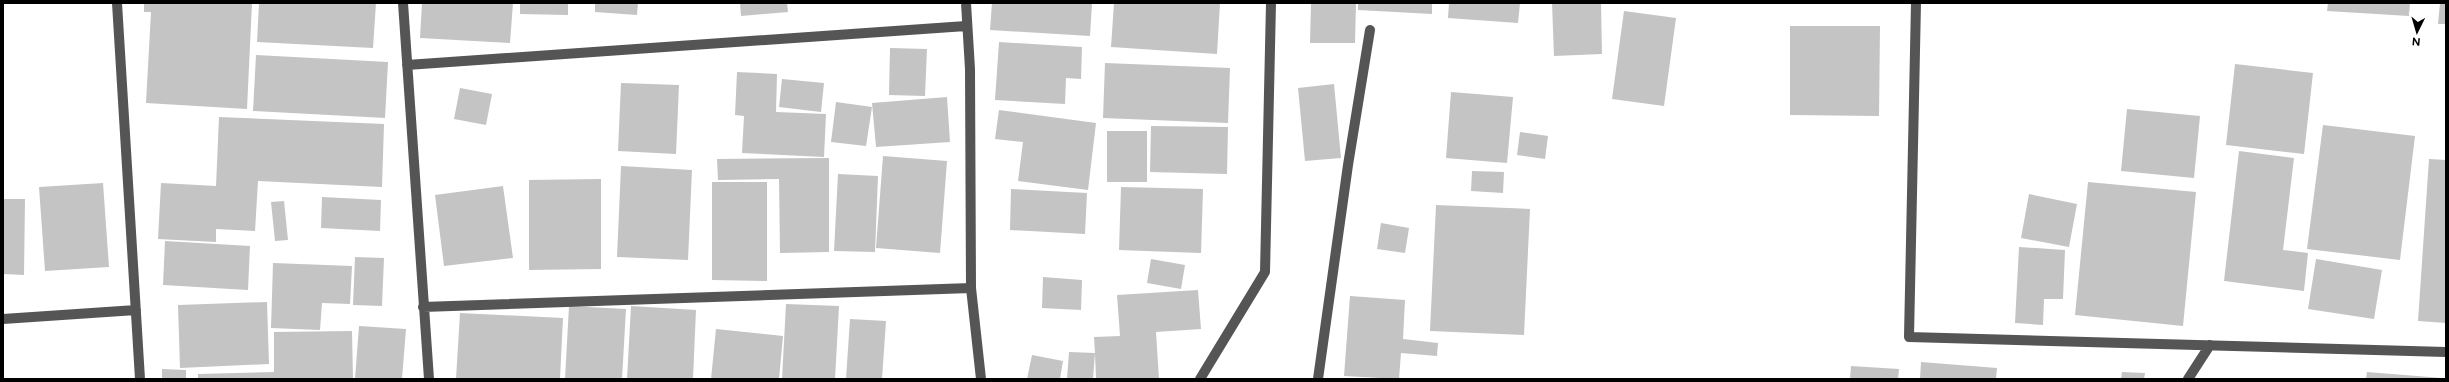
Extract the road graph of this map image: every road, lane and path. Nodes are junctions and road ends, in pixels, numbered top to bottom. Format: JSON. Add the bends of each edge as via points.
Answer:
{"nodes":[{"id":1,"x":117,"y":3,"type":"edge"},
{"id":2,"x":402,"y":3,"type":"edge"},
{"id":3,"x":966,"y":3,"type":"edge"},
{"id":4,"x":1271,"y":3,"type":"edge"},
{"id":5,"x":1916,"y":3,"type":"edge"},
{"id":6,"x":966,"y":26,"type":"junction"},
{"id":7,"x":1370,"y":30,"type":"dead end"},
{"id":8,"x":407,"y":65,"type":"junction"},
{"id":9,"x":971,"y":288,"type":"junction"},
{"id":10,"x":423,"y":307,"type":"junction"},
{"id":11,"x":136,"y":310,"type":"junction"},
{"id":12,"x":3,"y":319,"type":"edge"},
{"id":13,"x":2210,"y":345,"type":"junction"},
{"id":14,"x":2446,"y":352,"type":"edge"},
{"id":15,"x":140,"y":379,"type":"edge"},
{"id":16,"x":429,"y":379,"type":"edge"},
{"id":17,"x":981,"y":379,"type":"edge"},
{"id":18,"x":1200,"y":379,"type":"edge"},
{"id":19,"x":1318,"y":379,"type":"edge"},
{"id":20,"x":2188,"y":379,"type":"edge"}],
"edges":[{"from":1,"to":11,"type":"street"},
{"from":2,"to":8,"type":"street"},
{"from":3,"to":6,"type":"street"},
{"from":4,"to":18,"type":"street","via":[[1265,272]]},
{"from":5,"to":13,"type":"street","via":[[1909,337]]},
{"from":6,"to":8,"type":"street"},
{"from":6,"to":9,"type":"street","via":[[970,69]]},
{"from":7,"to":19,"type":"street"},
{"from":8,"to":10,"type":"street"},
{"from":9,"to":10,"type":"street"},
{"from":9,"to":17,"type":"street"},
{"from":10,"to":16,"type":"street"},
{"from":11,"to":12,"type":"street"},
{"from":11,"to":15,"type":"street"},
{"from":13,"to":14,"type":"street"},
{"from":13,"to":20,"type":"street"}]}
